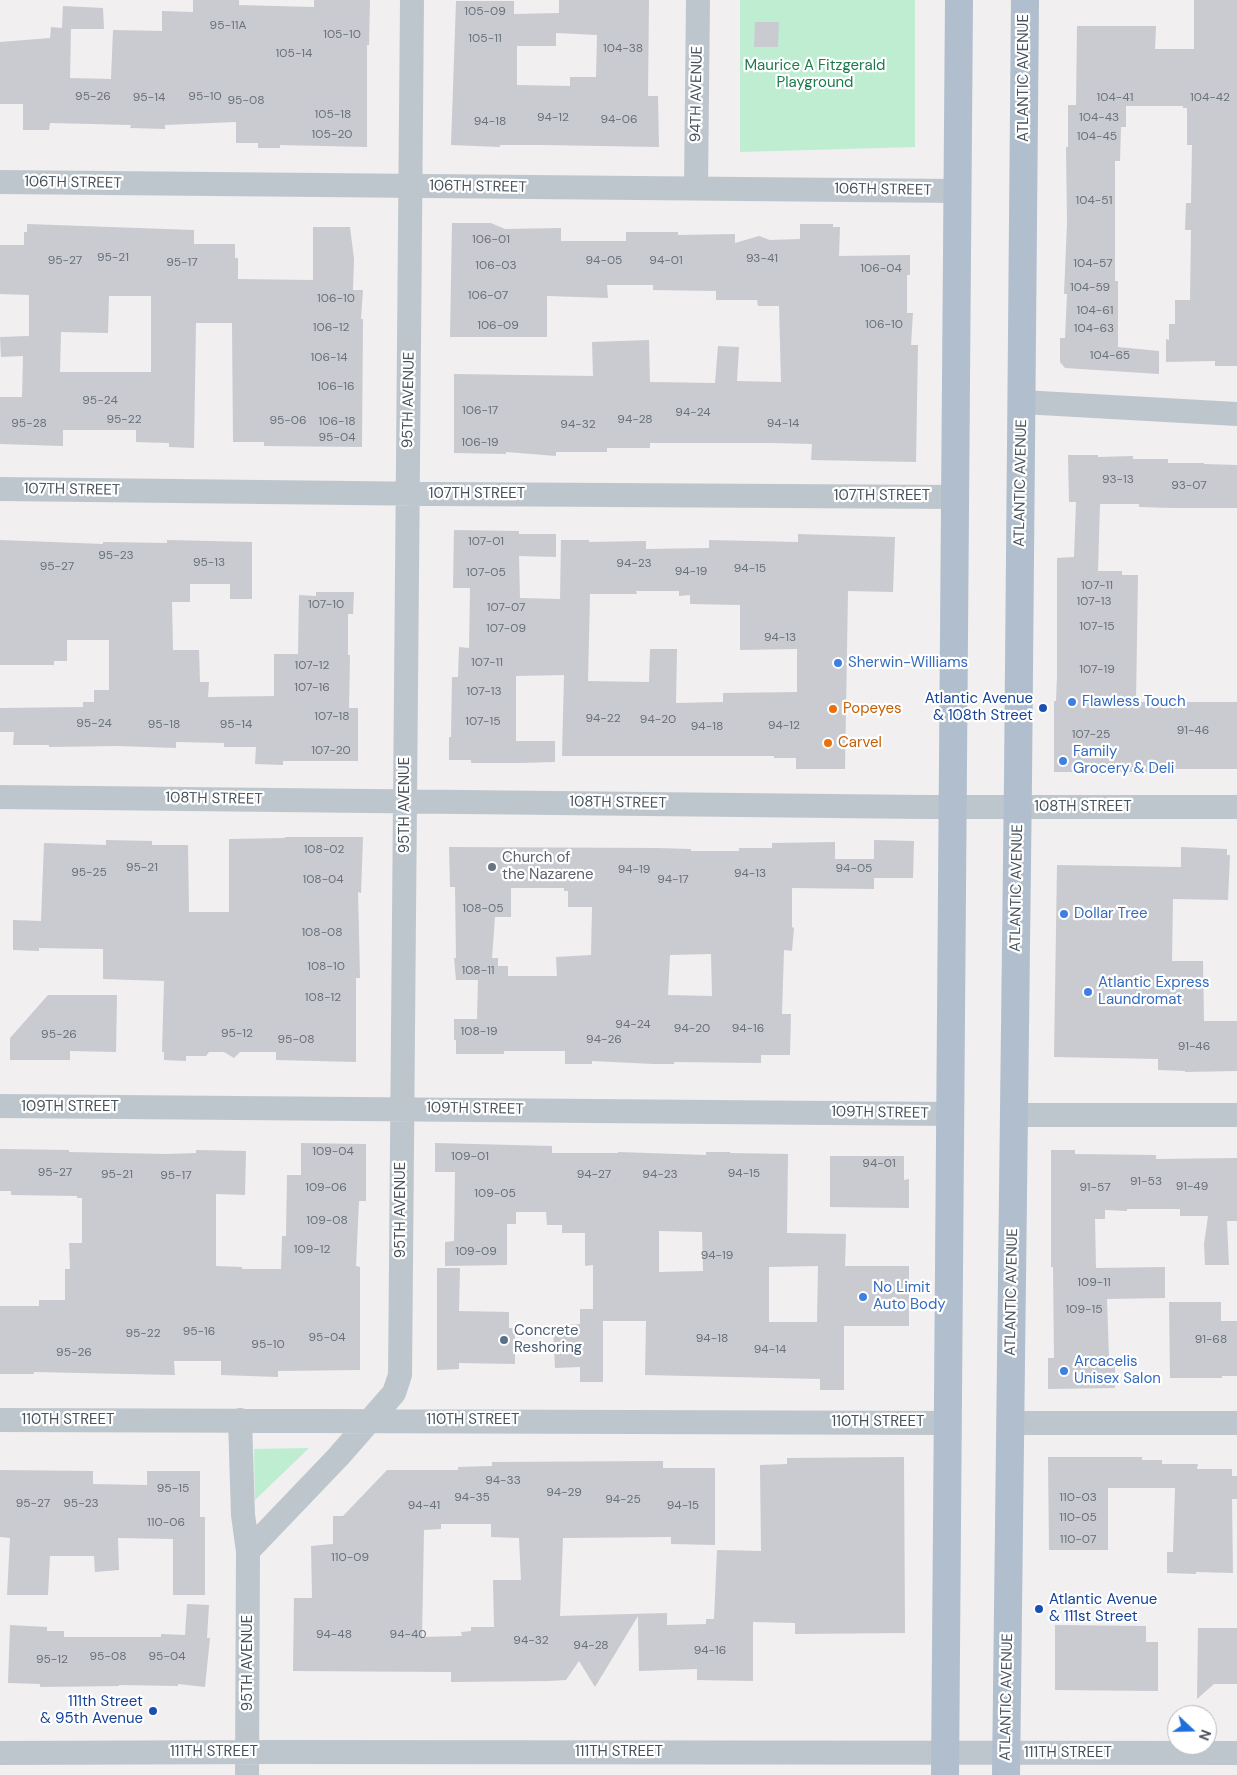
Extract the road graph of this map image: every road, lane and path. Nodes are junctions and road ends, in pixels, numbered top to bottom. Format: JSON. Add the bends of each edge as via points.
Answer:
{"nodes":[{"id":1,"x":412,"y":0,"type":"edge"},
{"id":2,"x":698,"y":0,"type":"edge"},
{"id":3,"x":959,"y":0,"type":"edge"},
{"id":4,"x":1025,"y":0,"type":"edge"},
{"id":5,"x":0,"y":182,"type":"edge"},
{"id":6,"x":411,"y":186,"type":"junction"},
{"id":7,"x":696,"y":188,"type":"junction"},
{"id":8,"x":957,"y":191,"type":"junction"},
{"id":9,"x":1022,"y":402,"type":"junction"},
{"id":10,"x":1237,"y":414,"type":"edge"},
{"id":11,"x":0,"y":489,"type":"edge"},
{"id":12,"x":408,"y":494,"type":"junction"},
{"id":13,"x":955,"y":497,"type":"junction"},
{"id":14,"x":0,"y":797,"type":"edge"},
{"id":15,"x":405,"y":801,"type":"junction"},
{"id":16,"x":952,"y":806,"type":"junction"},
{"id":17,"x":1018,"y":807,"type":"junction"},
{"id":18,"x":1237,"y":807,"type":"edge"},
{"id":19,"x":0,"y":1106,"type":"edge"},
{"id":20,"x":402,"y":1109,"type":"junction"},
{"id":21,"x":950,"y":1114,"type":"junction"},
{"id":22,"x":1014,"y":1115,"type":"junction"},
{"id":23,"x":1237,"y":1115,"type":"edge"},
{"id":24,"x":0,"y":1420,"type":"edge"},
{"id":25,"x":240,"y":1420,"type":"junction"},
{"id":26,"x":371,"y":1420,"type":"junction"},
{"id":27,"x":947,"y":1423,"type":"junction"},
{"id":28,"x":1010,"y":1423,"type":"junction"},
{"id":29,"x":1237,"y":1423,"type":"edge"},
{"id":30,"x":248,"y":1551,"type":"junction"},
{"id":31,"x":0,"y":1754,"type":"edge"},
{"id":32,"x":1237,"y":1754,"type":"edge"},
{"id":33,"x":247,"y":1764,"type":"edge"},
{"id":34,"x":945,"y":1764,"type":"edge"},
{"id":35,"x":1006,"y":1764,"type":"edge"}],
"edges":[{"from":1,"to":6,"type":"street","name":"95TH AVENUE"},
{"from":2,"to":7,"type":"street","name":"94TH AVENUE"},
{"from":3,"to":8,"type":"main road"},
{"from":4,"to":9,"type":"main road","name":"ATLANTIC AVENUE"},
{"from":5,"to":6,"type":"street","name":"106TH STREET"},
{"from":6,"to":7,"type":"street","name":"106TH STREET"},
{"from":6,"to":12,"type":"street","name":"95TH AVENUE"},
{"from":7,"to":8,"type":"street","name":"106TH STREET"},
{"from":8,"to":13,"type":"main road"},
{"from":9,"to":10,"type":"street"},
{"from":9,"to":17,"type":"main road","name":"ATLANTIC AVENUE"},
{"from":11,"to":12,"type":"street","name":"107TH STREET"},
{"from":12,"to":13,"type":"street","name":"107TH STREET"},
{"from":12,"to":15,"type":"street","name":"95TH AVENUE"},
{"from":13,"to":16,"type":"main road"},
{"from":14,"to":15,"type":"street","name":"108TH STREET"},
{"from":15,"to":16,"type":"street","name":"108TH STREET"},
{"from":15,"to":20,"type":"street","name":"95TH AVENUE"},
{"from":16,"to":17,"type":"street","name":"108TH STREET"},
{"from":16,"to":21,"type":"main road"},
{"from":17,"to":18,"type":"street","name":"108TH STREET"},
{"from":17,"to":22,"type":"main road","name":"ATLANTIC AVENUE"},
{"from":19,"to":20,"type":"street","name":"109TH STREET"},
{"from":20,"to":21,"type":"street","name":"109TH STREET"},
{"from":20,"to":26,"type":"street","name":"95TH AVENUE","via":[[400,1375],[394,1393]]},
{"from":21,"to":27,"type":"main road"},
{"from":22,"to":23,"type":"street"},
{"from":22,"to":28,"type":"main road","name":"ATLANTIC AVENUE"},
{"from":24,"to":25,"type":"street","name":"110TH STREET"},
{"from":25,"to":26,"type":"street","name":"110TH STREET"},
{"from":25,"to":30,"type":"street","name":"95TH AVENUE","via":[[243,1515]]},
{"from":26,"to":27,"type":"street","name":"110TH STREET"},
{"from":26,"to":30,"type":"street","name":"95TH AVENUE"},
{"from":27,"to":34,"type":"main road"},
{"from":28,"to":29,"type":"street"},
{"from":28,"to":35,"type":"main road","name":"ATLANTIC AVENUE"},
{"from":30,"to":33,"type":"street","name":"95TH AVENUE"},
{"from":31,"to":33,"type":"street","name":"111TH STREET"},
{"from":32,"to":35,"type":"street","name":"111TH STREET"},
{"from":33,"to":34,"type":"street","name":"111TH STREET"},
{"from":34,"to":35,"type":"street","name":"111TH STREET"}]}
